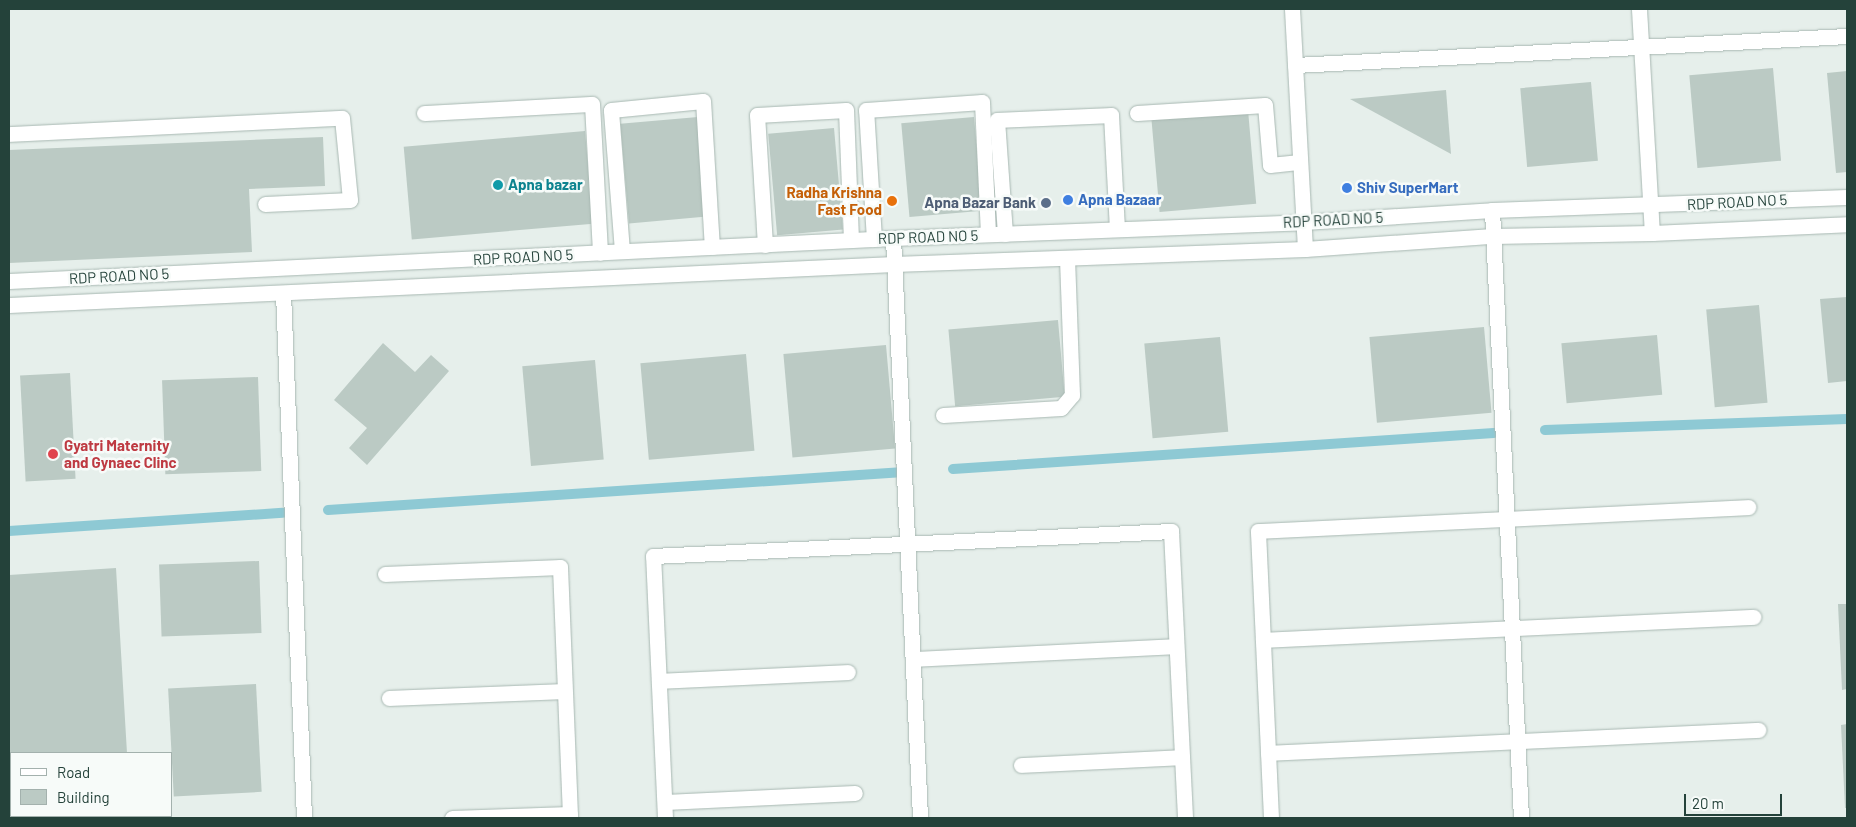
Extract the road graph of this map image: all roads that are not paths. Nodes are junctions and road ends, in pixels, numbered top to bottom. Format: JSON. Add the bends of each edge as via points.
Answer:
{"nodes":[{"id":1,"x":1292,"y":9,"type":"edge"},
{"id":2,"x":1640,"y":9,"type":"edge"},
{"id":3,"x":1847,"y":36,"type":"edge"},
{"id":4,"x":1642,"y":46,"type":"junction"},
{"id":5,"x":1295,"y":65,"type":"junction"},
{"id":6,"x":424,"y":113,"type":"dead end"},
{"id":7,"x":1137,"y":113,"type":"dead end"},
{"id":8,"x":9,"y":134,"type":"edge"},
{"id":9,"x":1300,"y":162,"type":"junction"},
{"id":10,"x":1847,"y":197,"type":"edge"},
{"id":11,"x":265,"y":204,"type":"dead end"},
{"id":12,"x":1650,"y":206,"type":"junction"},
{"id":13,"x":1492,"y":210,"type":"junction"},
{"id":14,"x":1303,"y":222,"type":"junction"},
{"id":15,"x":1847,"y":224,"type":"edge"},
{"id":16,"x":1117,"y":229,"type":"junction"},
{"id":17,"x":1652,"y":233,"type":"junction"},
{"id":18,"x":988,"y":234,"type":"junction"},
{"id":19,"x":1005,"y":234,"type":"junction"},
{"id":20,"x":1493,"y":236,"type":"junction"},
{"id":21,"x":893,"y":238,"type":"junction"},
{"id":22,"x":874,"y":239,"type":"junction"},
{"id":23,"x":851,"y":240,"type":"junction"},
{"id":24,"x":765,"y":245,"type":"junction"},
{"id":25,"x":712,"y":247,"type":"junction"},
{"id":26,"x":1305,"y":249,"type":"junction"},
{"id":27,"x":622,"y":251,"type":"junction"},
{"id":28,"x":600,"y":253,"type":"junction"},
{"id":29,"x":1067,"y":258,"type":"junction"},
{"id":30,"x":894,"y":264,"type":"junction"},
{"id":31,"x":9,"y":281,"type":"edge"},
{"id":32,"x":283,"y":293,"type":"junction"},
{"id":33,"x":9,"y":305,"type":"edge"},
{"id":34,"x":943,"y":415,"type":"dead end"},
{"id":35,"x":1748,"y":508,"type":"dead end"},
{"id":36,"x":1507,"y":519,"type":"junction"},
{"id":37,"x":908,"y":544,"type":"junction"},
{"id":38,"x":385,"y":574,"type":"dead end"},
{"id":39,"x":1753,"y":617,"type":"dead end"},
{"id":40,"x":1512,"y":628,"type":"junction"},
{"id":41,"x":1263,"y":640,"type":"junction"},
{"id":42,"x":1176,"y":646,"type":"junction"},
{"id":43,"x":913,"y":659,"type":"junction"},
{"id":44,"x":848,"y":672,"type":"dead end"},
{"id":45,"x":659,"y":682,"type":"junction"},
{"id":46,"x":564,"y":691,"type":"junction"},
{"id":47,"x":389,"y":698,"type":"dead end"},
{"id":48,"x":1758,"y":730,"type":"dead end"},
{"id":49,"x":1517,"y":741,"type":"junction"},
{"id":50,"x":1268,"y":753,"type":"junction"},
{"id":51,"x":1182,"y":757,"type":"junction"},
{"id":52,"x":1020,"y":765,"type":"dead end"},
{"id":53,"x":855,"y":794,"type":"dead end"},
{"id":54,"x":665,"y":802,"type":"junction"},
{"id":55,"x":570,"y":816,"type":"edge"},
{"id":56,"x":304,"y":818,"type":"edge"},
{"id":57,"x":452,"y":818,"type":"edge"},
{"id":58,"x":665,"y":818,"type":"edge"},
{"id":59,"x":920,"y":818,"type":"edge"},
{"id":60,"x":1184,"y":818,"type":"edge"},
{"id":61,"x":1271,"y":818,"type":"edge"},
{"id":62,"x":1521,"y":818,"type":"edge"}],
"edges":[{"from":1,"to":5,"type":"main road"},
{"from":2,"to":4,"type":"main road"},
{"from":3,"to":4,"type":"main road"},
{"from":4,"to":5,"type":"main road"},
{"from":4,"to":12,"type":"main road"},
{"from":5,"to":9,"type":"main road"},
{"from":6,"to":28,"type":"main road","via":[[592,104]]},
{"from":7,"to":9,"type":"main road","via":[[1265,105],[1270,165]]},
{"from":8,"to":11,"type":"main road","via":[[342,118],[350,200]]},
{"from":9,"to":14,"type":"main road"},
{"from":10,"to":12,"type":"main road","name":"RDP ROAD NO 5"},
{"from":12,"to":13,"type":"main road","name":"RDP ROAD NO 5"},
{"from":12,"to":17,"type":"main road"},
{"from":13,"to":14,"type":"main road","name":"RDP ROAD NO 5"},
{"from":13,"to":20,"type":"main road"},
{"from":14,"to":16,"type":"main road","name":"RDP ROAD NO 5"},
{"from":14,"to":26,"type":"main road"},
{"from":15,"to":17,"type":"main road","name":"RDP ROAD NO 5"},
{"from":16,"to":19,"type":"main road","name":"RDP ROAD NO 5"},
{"from":16,"to":19,"type":"main road","via":[[1111,115],[1102,115],[997,120]]},
{"from":17,"to":20,"type":"main road","name":"RDP ROAD NO 5"},
{"from":18,"to":19,"type":"main road","name":"RDP ROAD NO 5"},
{"from":18,"to":21,"type":"main road","name":"RDP ROAD NO 5"},
{"from":18,"to":22,"type":"main road","via":[[982,102],[866,110]]},
{"from":20,"to":26,"type":"main road","name":"RDP ROAD NO 5"},
{"from":20,"to":36,"type":"main road"},
{"from":21,"to":22,"type":"main road","name":"RDP ROAD NO 5"},
{"from":21,"to":30,"type":"main road"},
{"from":22,"to":23,"type":"main road","name":"RDP ROAD NO 5"},
{"from":23,"to":24,"type":"main road","name":"RDP ROAD NO 5"},
{"from":23,"to":24,"type":"main road","via":[[846,110],[757,115]]},
{"from":24,"to":25,"type":"main road","name":"RDP ROAD NO 5"},
{"from":25,"to":27,"type":"main road","name":"RDP ROAD NO 5"},
{"from":25,"to":27,"type":"main road","via":[[703,101],[611,110]]},
{"from":26,"to":29,"type":"main road","name":"RDP ROAD NO 5"},
{"from":27,"to":28,"type":"main road","name":"RDP ROAD NO 5"},
{"from":28,"to":31,"type":"main road","name":"RDP ROAD NO 5"},
{"from":29,"to":30,"type":"main road","name":"RDP ROAD NO 5"},
{"from":29,"to":34,"type":"main road","via":[[1072,395],[1061,408]]},
{"from":30,"to":32,"type":"main road","name":"RDP ROAD NO 5"},
{"from":30,"to":37,"type":"main road"},
{"from":32,"to":33,"type":"main road","name":"RDP ROAD NO 5"},
{"from":32,"to":56,"type":"main road"},
{"from":35,"to":36,"type":"main road"},
{"from":36,"to":40,"type":"main road"},
{"from":36,"to":41,"type":"main road","via":[[1258,531]]},
{"from":37,"to":42,"type":"main road","via":[[1171,531]]},
{"from":37,"to":43,"type":"main road"},
{"from":37,"to":45,"type":"main road","via":[[653,556]]},
{"from":38,"to":46,"type":"main road","via":[[560,567]]},
{"from":39,"to":40,"type":"main road"},
{"from":40,"to":41,"type":"main road"},
{"from":40,"to":49,"type":"main road"},
{"from":41,"to":50,"type":"main road"},
{"from":42,"to":43,"type":"main road"},
{"from":42,"to":51,"type":"main road"},
{"from":43,"to":59,"type":"main road"},
{"from":44,"to":45,"type":"main road"},
{"from":45,"to":54,"type":"main road"},
{"from":46,"to":47,"type":"main road"},
{"from":46,"to":55,"type":"main road"},
{"from":48,"to":49,"type":"main road"},
{"from":49,"to":50,"type":"main road"},
{"from":49,"to":62,"type":"main road"},
{"from":50,"to":61,"type":"main road"},
{"from":51,"to":52,"type":"main road"},
{"from":51,"to":60,"type":"main road"},
{"from":53,"to":54,"type":"main road"},
{"from":54,"to":58,"type":"main road"},
{"from":55,"to":57,"type":"main road"}]}
